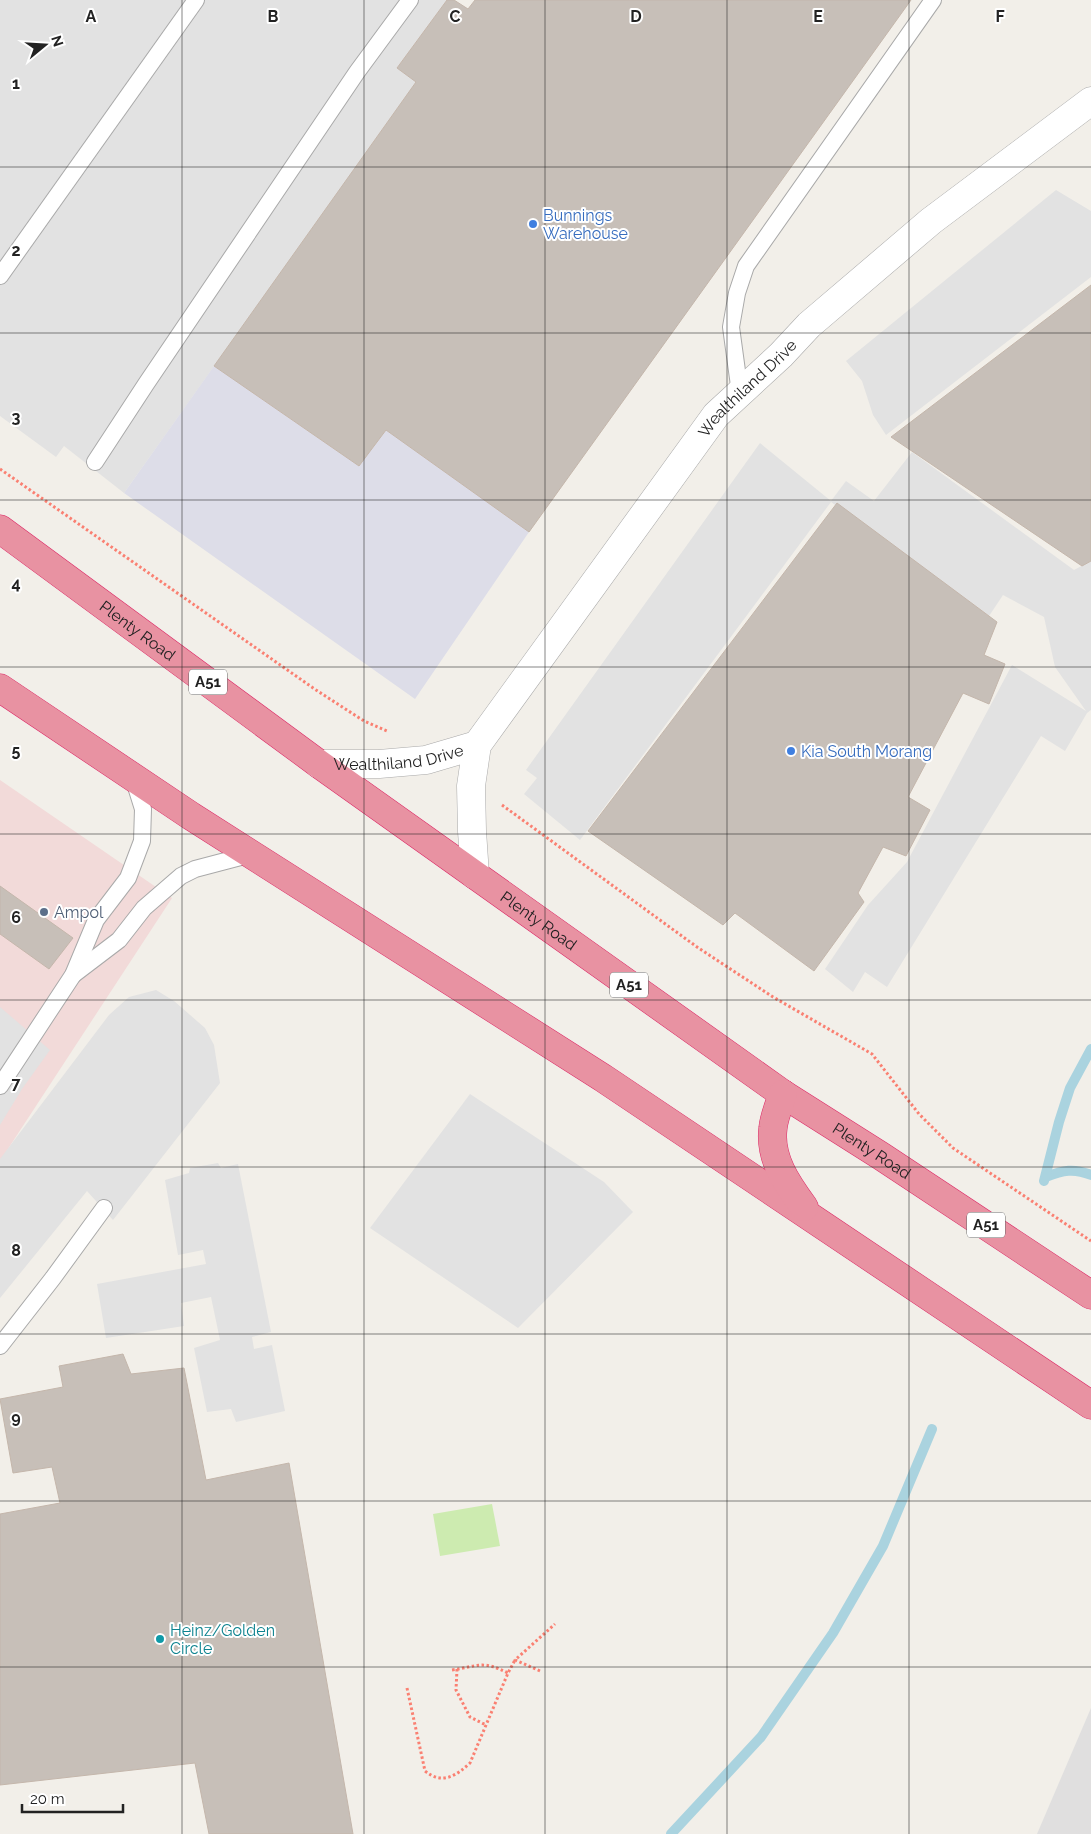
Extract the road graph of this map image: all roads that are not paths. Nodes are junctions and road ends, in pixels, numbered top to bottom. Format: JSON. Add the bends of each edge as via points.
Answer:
{"nodes":[{"id":1,"x":196,"y":0,"type":"edge"},
{"id":2,"x":933,"y":0,"type":"edge"},
{"id":3,"x":405,"y":2,"type":"edge"},
{"id":4,"x":1091,"y":102,"type":"edge"},
{"id":5,"x":0,"y":276,"type":"edge"},
{"id":6,"x":740,"y":392,"type":"junction"},
{"id":7,"x":95,"y":462,"type":"dead end"},
{"id":8,"x":0,"y":529,"type":"edge"},
{"id":9,"x":0,"y":688,"type":"edge"},
{"id":10,"x":477,"y":745,"type":"junction"},
{"id":11,"x":319,"y":764,"type":"junction"},
{"id":12,"x":132,"y":775,"type":"junction"},
{"id":13,"x":252,"y":854,"type":"junction"},
{"id":14,"x":475,"y":875,"type":"junction"},
{"id":15,"x":73,"y":975,"type":"junction"},
{"id":16,"x":0,"y":1086,"type":"edge"},
{"id":17,"x":783,"y":1094,"type":"junction"},
{"id":18,"x":104,"y":1208,"type":"dead end"},
{"id":19,"x":812,"y":1218,"type":"junction"},
{"id":20,"x":1091,"y":1295,"type":"edge"},
{"id":21,"x":0,"y":1346,"type":"edge"},
{"id":22,"x":1091,"y":1405,"type":"edge"}],
"edges":[{"from":1,"to":5,"type":"lane"},
{"from":2,"to":6,"type":"lane","via":[[746,266],[731,327]]},
{"from":3,"to":7,"type":"lane"},
{"from":4,"to":6,"type":"street","name":"Wealthiland Drive","via":[[931,221],[809,325]]},
{"from":6,"to":10,"type":"street","name":"Wealthiland Drive","via":[[716,415]]},
{"from":8,"to":11,"type":"highway","name":"Plenty Road","number":"A51"},
{"from":9,"to":12,"type":"highway"},
{"from":10,"to":11,"type":"street","name":"Wealthiland Drive","via":[[426,760]]},
{"from":10,"to":14,"type":"street","name":"Wealthiland Drive","via":[[471,786]]},
{"from":11,"to":14,"type":"highway","name":"Plenty Road","number":"A51"},
{"from":12,"to":13,"type":"highway"},
{"from":12,"to":15,"type":"lane","via":[[144,809],[142,841],[128,878],[96,920]]},
{"from":13,"to":15,"type":"lane","via":[[195,869],[182,876],[144,908],[119,940]]},
{"from":13,"to":19,"type":"highway","via":[[603,1078]]},
{"from":14,"to":17,"type":"highway","name":"Plenty Road","number":"A51"},
{"from":15,"to":16,"type":"lane"},
{"from":17,"to":19,"type":"highway","via":[[773,1128],[775,1156],[783,1176]]},
{"from":17,"to":20,"type":"highway","name":"Plenty Road","number":"A51"},
{"from":18,"to":21,"type":"lane"},
{"from":19,"to":22,"type":"highway"}]}
